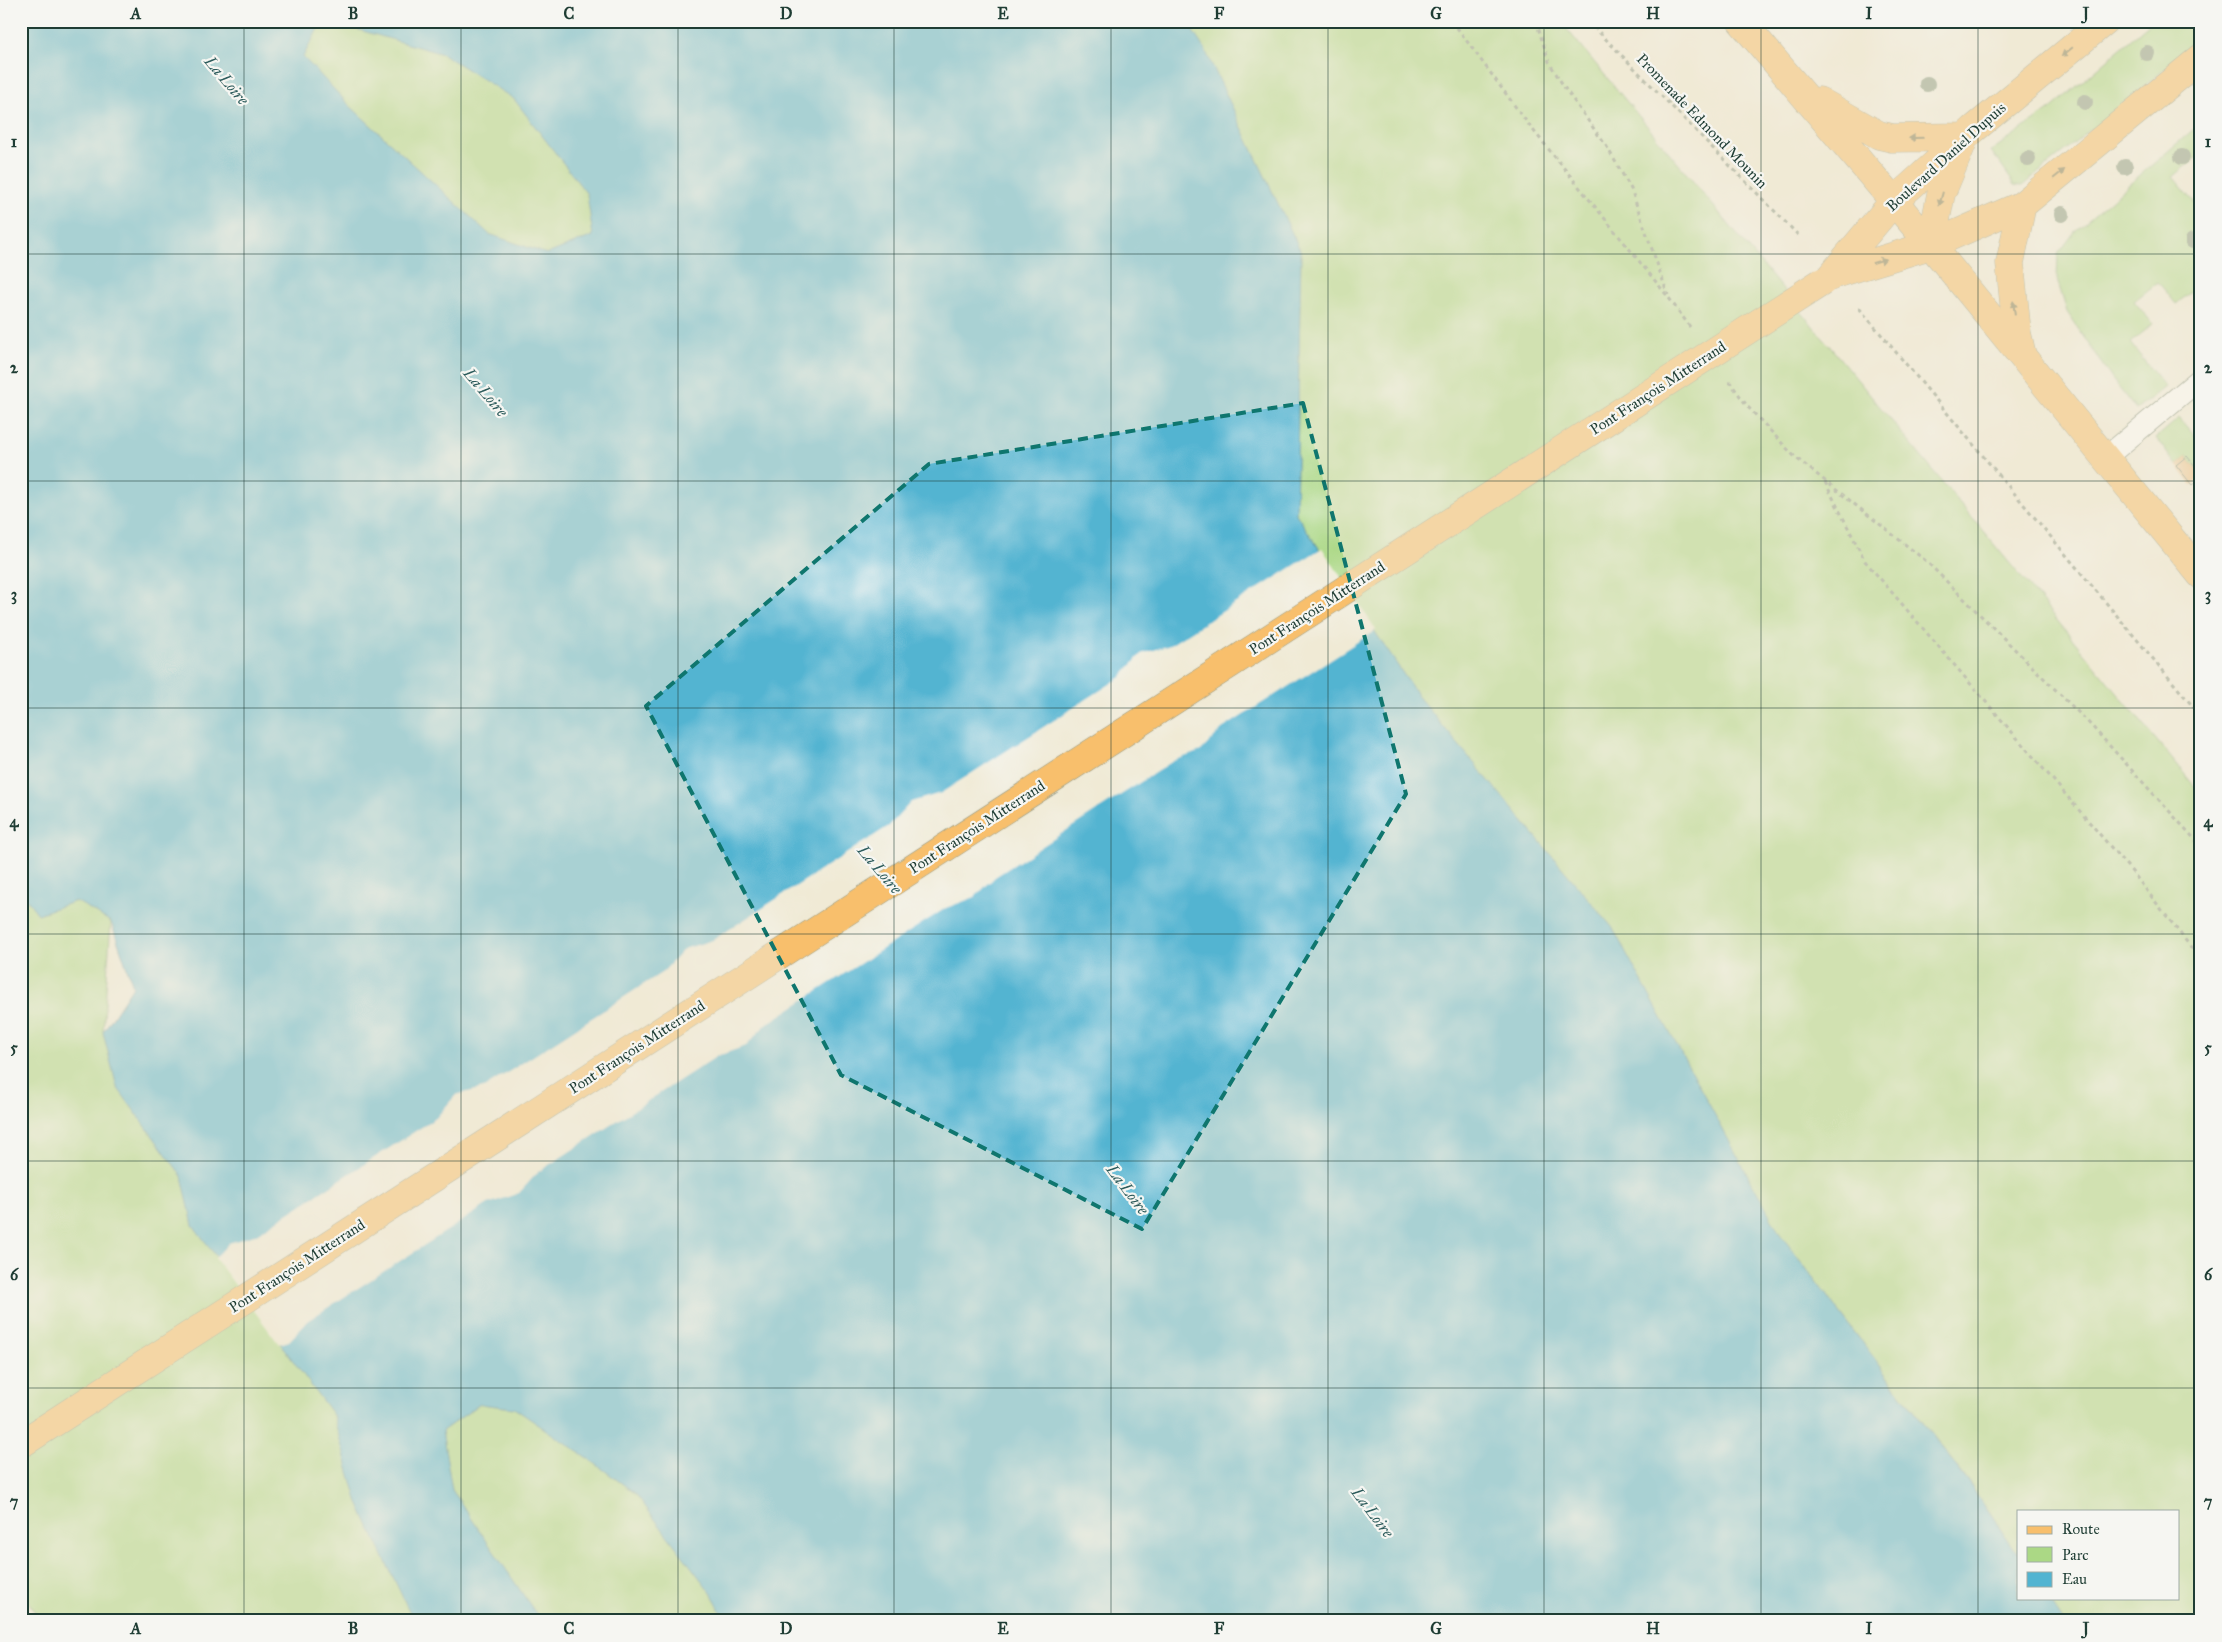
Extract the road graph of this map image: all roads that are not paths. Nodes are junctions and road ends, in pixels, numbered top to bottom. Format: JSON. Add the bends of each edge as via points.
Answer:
{"nodes":[{"id":1,"x":1740,"y":21,"type":"edge"},
{"id":2,"x":2105,"y":21,"type":"edge"},
{"id":3,"x":2201,"y":58,"type":"edge"},
{"id":4,"x":1801,"y":90,"type":"junction"},
{"id":5,"x":1964,"y":137,"type":"junction"},
{"id":6,"x":1894,"y":201,"type":"junction"},
{"id":7,"x":2022,"y":205,"type":"junction"},
{"id":8,"x":1931,"y":244,"type":"junction"},
{"id":9,"x":1827,"y":279,"type":"junction"},
{"id":10,"x":2022,"y":356,"type":"junction"},
{"id":11,"x":2201,"y":378,"type":"edge"},
{"id":12,"x":2105,"y":458,"type":"junction"},
{"id":13,"x":2201,"y":575,"type":"edge"},
{"id":14,"x":21,"y":1444,"type":"edge"}],
"edges":[{"from":1,"to":4,"type":"main road"},
{"from":2,"to":5,"type":"main road","name":"Boulevard Daniel Dupuis","one_way":true},
{"from":7,"to":3,"type":"main road","one_way":true},
{"from":5,"to":4,"type":"main road","one_way":true,"via":[[1892,138],[1879,135]]},
{"from":4,"to":6,"type":"main road"},
{"from":5,"to":6,"type":"main road","name":"Boulevard Daniel Dupuis"},
{"from":5,"to":8,"type":"main road","one_way":true,"via":[[1941,194]]},
{"from":6,"to":8,"type":"main road"},
{"from":6,"to":9,"type":"main road","name":"Boulevard Daniel Dupuis"},
{"from":7,"to":8,"type":"main road"},
{"from":10,"to":7,"type":"main road","one_way":true,"via":[[2010,263]]},
{"from":9,"to":8,"type":"main road","one_way":true},
{"from":8,"to":10,"type":"main road"},
{"from":9,"to":14,"type":"main road","name":"Pont François Mitterrand","bridge":true},
{"from":10,"to":12,"type":"main road"},
{"from":11,"to":12,"type":"lane"},
{"from":12,"to":13,"type":"main road"}]}
